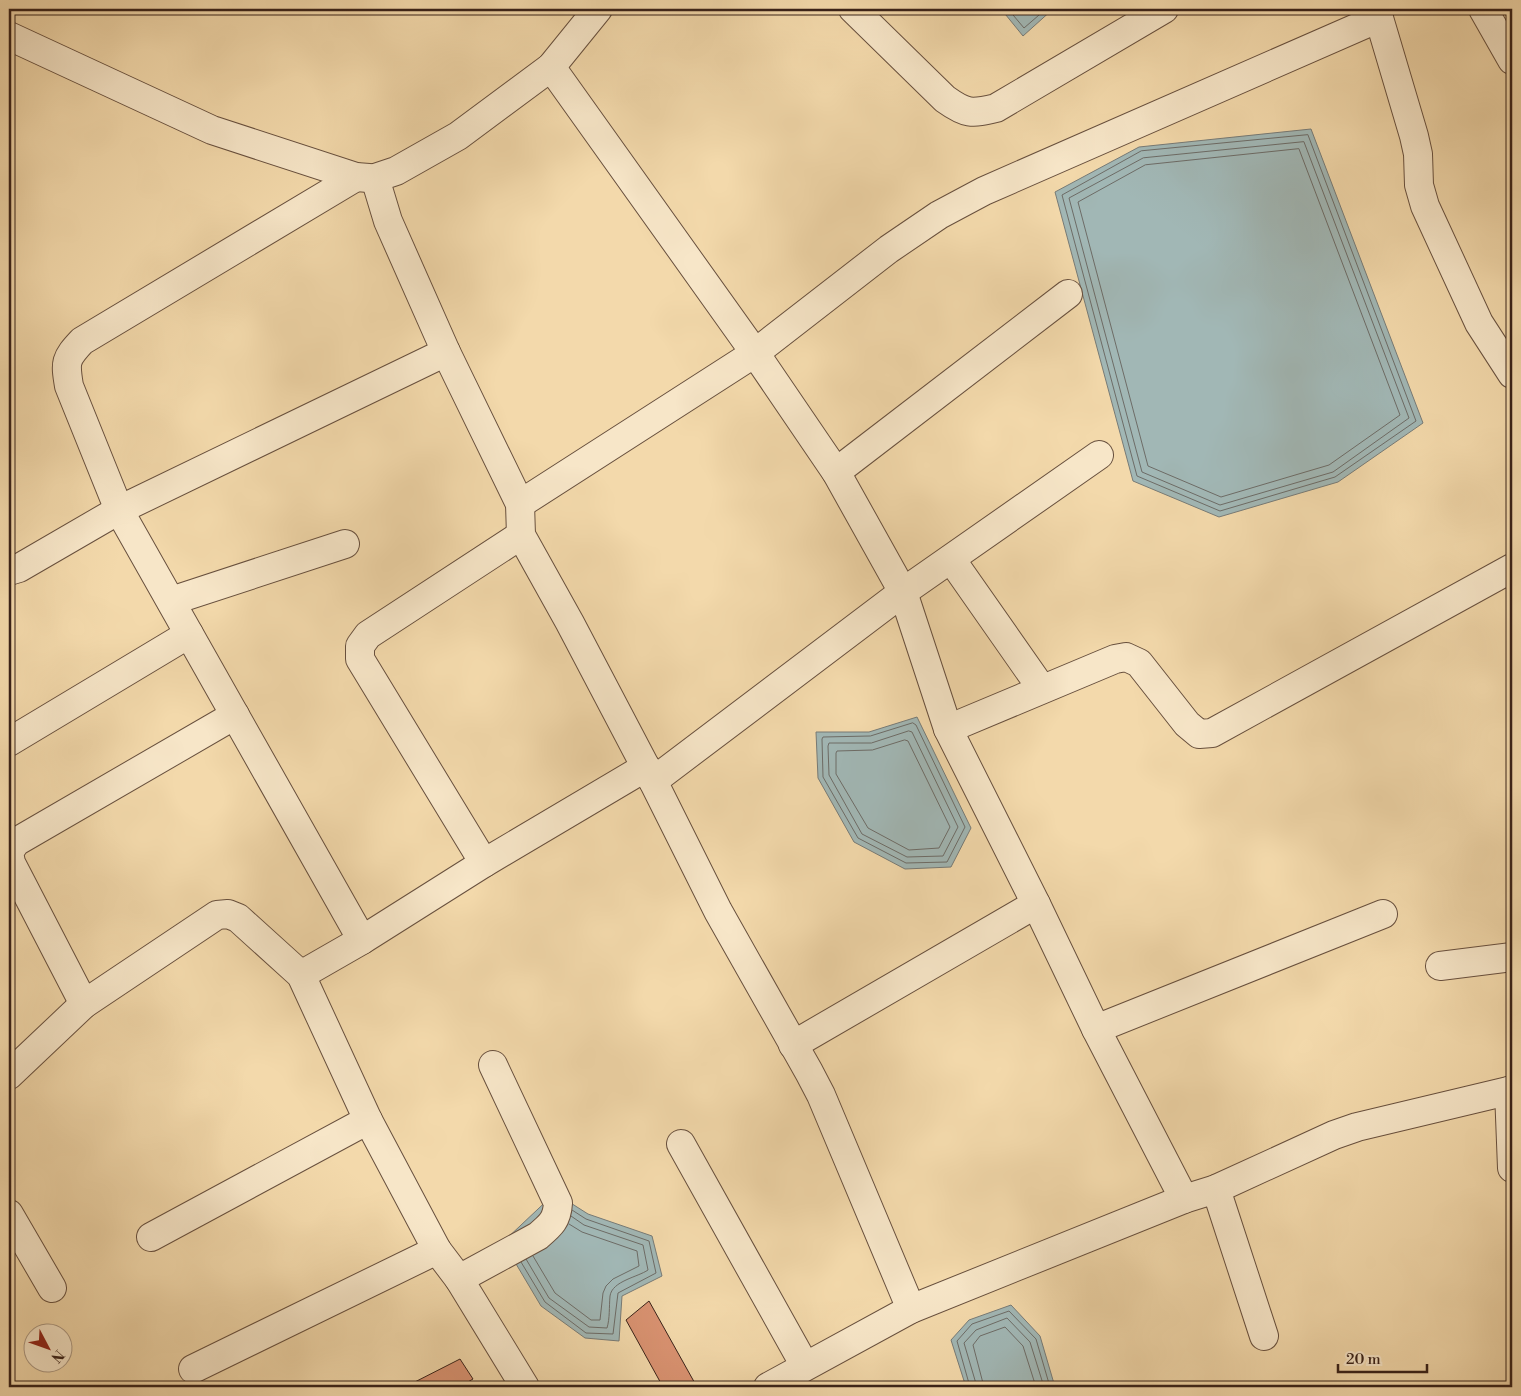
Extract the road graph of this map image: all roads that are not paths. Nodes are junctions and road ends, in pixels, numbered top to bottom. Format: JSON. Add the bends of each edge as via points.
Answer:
{"nodes":[{"id":1,"x":598,"y":9,"type":"edge"},
{"id":2,"x":853,"y":9,"type":"edge"},
{"id":3,"x":1164,"y":9,"type":"edge"},
{"id":4,"x":1483,"y":9,"type":"edge"},
{"id":5,"x":1376,"y":13,"type":"edge"},
{"id":6,"x":9,"y":36,"type":"edge"},
{"id":7,"x":1512,"y":60,"type":"edge"},
{"id":8,"x":551,"y":67,"type":"junction"},
{"id":9,"x":366,"y":177,"type":"junction"},
{"id":10,"x":1068,"y":294,"type":"dead end"},
{"id":11,"x":446,"y":352,"type":"junction"},
{"id":12,"x":755,"y":353,"type":"junction"},
{"id":13,"x":1511,"y":371,"type":"edge"},
{"id":14,"x":1099,"y":455,"type":"dead end"},
{"id":15,"x":836,"y":472,"type":"junction"},
{"id":16,"x":520,"y":504,"type":"junction"},
{"id":17,"x":119,"y":510,"type":"junction"},
{"id":18,"x":521,"y":536,"type":"junction"},
{"id":19,"x":346,"y":544,"type":"dead end"},
{"id":20,"x":952,"y":559,"type":"junction"},
{"id":21,"x":1512,"y":568,"type":"edge"},
{"id":22,"x":9,"y":571,"type":"edge"},
{"id":23,"x":904,"y":592,"type":"junction"},
{"id":24,"x":171,"y":601,"type":"junction"},
{"id":25,"x":189,"y":634,"type":"junction"},
{"id":26,"x":1042,"y":689,"type":"junction"},
{"id":27,"x":235,"y":715,"type":"junction"},
{"id":28,"x":948,"y":729,"type":"junction"},
{"id":29,"x":9,"y":742,"type":"edge"},
{"id":30,"x":649,"y":774,"type":"junction"},
{"id":31,"x":484,"y":863,"type":"junction"},
{"id":32,"x":1036,"y":904,"type":"junction"},
{"id":33,"x":1383,"y":914,"type":"dead end"},
{"id":34,"x":362,"y":940,"type":"junction"},
{"id":35,"x":1512,"y":957,"type":"edge"},
{"id":36,"x":1440,"y":966,"type":"dead end"},
{"id":37,"x":301,"y":975,"type":"junction"},
{"id":38,"x":84,"y":1004,"type":"junction"},
{"id":39,"x":1096,"y":1029,"type":"junction"},
{"id":40,"x":794,"y":1045,"type":"junction"},
{"id":41,"x":493,"y":1065,"type":"dead end"},
{"id":42,"x":9,"y":1075,"type":"edge"},
{"id":43,"x":1511,"y":1090,"type":"edge"},
{"id":44,"x":368,"y":1120,"type":"junction"},
{"id":45,"x":681,"y":1144,"type":"dead end"},
{"id":46,"x":1512,"y":1168,"type":"edge"},
{"id":47,"x":1216,"y":1189,"type":"junction"},
{"id":48,"x":1184,"y":1200,"type":"junction"},
{"id":49,"x":9,"y":1214,"type":"edge"},
{"id":50,"x":151,"y":1237,"type":"dead end"},
{"id":51,"x":437,"y":1250,"type":"junction"},
{"id":52,"x":459,"y":1279,"type":"junction"},
{"id":53,"x":52,"y":1288,"type":"dead end"},
{"id":54,"x":911,"y":1309,"type":"junction"},
{"id":55,"x":1264,"y":1336,"type":"dead end"},
{"id":56,"x":805,"y":1366,"type":"junction"},
{"id":57,"x":193,"y":1369,"type":"dead end"},
{"id":58,"x":525,"y":1387,"type":"edge"},
{"id":59,"x":768,"y":1387,"type":"edge"}],
"edges":[{"from":1,"to":8,"type":"street"},
{"from":2,"to":3,"type":"street","via":[[946,99],[960,109],[976,113],[996,108]]},
{"from":4,"to":7,"type":"street"},
{"from":5,"to":12,"type":"street","via":[[939,215],[889,248]]},
{"from":5,"to":13,"type":"street","via":[[1414,136],[1419,185],[1425,206],[1479,323]]},
{"from":6,"to":9,"type":"street","via":[[212,130]]},
{"from":8,"to":9,"type":"street","via":[[458,136],[396,171]]},
{"from":8,"to":12,"type":"street"},
{"from":9,"to":11,"type":"street"},
{"from":9,"to":17,"type":"street","via":[[82,341],[69,354],[66,367],[69,386]]},
{"from":10,"to":15,"type":"street"},
{"from":11,"to":16,"type":"street"},
{"from":11,"to":17,"type":"street"},
{"from":12,"to":15,"type":"street"},
{"from":12,"to":16,"type":"street"},
{"from":14,"to":20,"type":"street"},
{"from":15,"to":23,"type":"street"},
{"from":16,"to":18,"type":"street"},
{"from":17,"to":22,"type":"street"},
{"from":17,"to":24,"type":"street"},
{"from":18,"to":30,"type":"street"},
{"from":18,"to":31,"type":"street","via":[[368,635],[360,646],[360,659]]},
{"from":19,"to":24,"type":"street"},
{"from":20,"to":23,"type":"street"},
{"from":20,"to":26,"type":"street"},
{"from":21,"to":26,"type":"street","via":[[1212,733],[1199,734],[1187,724],[1139,662],[1126,656]]},
{"from":23,"to":28,"type":"street"},
{"from":23,"to":30,"type":"street"},
{"from":24,"to":25,"type":"street"},
{"from":25,"to":27,"type":"street"},
{"from":25,"to":29,"type":"street"},
{"from":26,"to":28,"type":"street"},
{"from":27,"to":34,"type":"street"},
{"from":27,"to":38,"type":"street","via":[[16,842],[9,852],[11,863]]},
{"from":28,"to":32,"type":"street"},
{"from":30,"to":31,"type":"street"},
{"from":30,"to":40,"type":"street","via":[[718,910]]},
{"from":31,"to":34,"type":"street"},
{"from":32,"to":39,"type":"street"},
{"from":32,"to":40,"type":"street"},
{"from":33,"to":39,"type":"street"},
{"from":34,"to":37,"type":"street"},
{"from":35,"to":36,"type":"street"},
{"from":37,"to":38,"type":"street","via":[[238,918],[228,914],[217,915]]},
{"from":37,"to":44,"type":"street"},
{"from":38,"to":42,"type":"street"},
{"from":39,"to":48,"type":"street"},
{"from":40,"to":54,"type":"street","via":[[820,1095]]},
{"from":41,"to":52,"type":"street","via":[[558,1203],[557,1216],[538,1236]]},
{"from":43,"to":46,"type":"street"},
{"from":43,"to":47,"type":"street","via":[[1342,1132]]},
{"from":44,"to":50,"type":"street"},
{"from":44,"to":51,"type":"street"},
{"from":45,"to":56,"type":"street"},
{"from":47,"to":48,"type":"street"},
{"from":47,"to":55,"type":"street"},
{"from":48,"to":54,"type":"street"},
{"from":49,"to":53,"type":"street"},
{"from":51,"to":52,"type":"street"},
{"from":51,"to":57,"type":"street"},
{"from":52,"to":58,"type":"street"},
{"from":54,"to":56,"type":"street"},
{"from":56,"to":59,"type":"street"}]}
